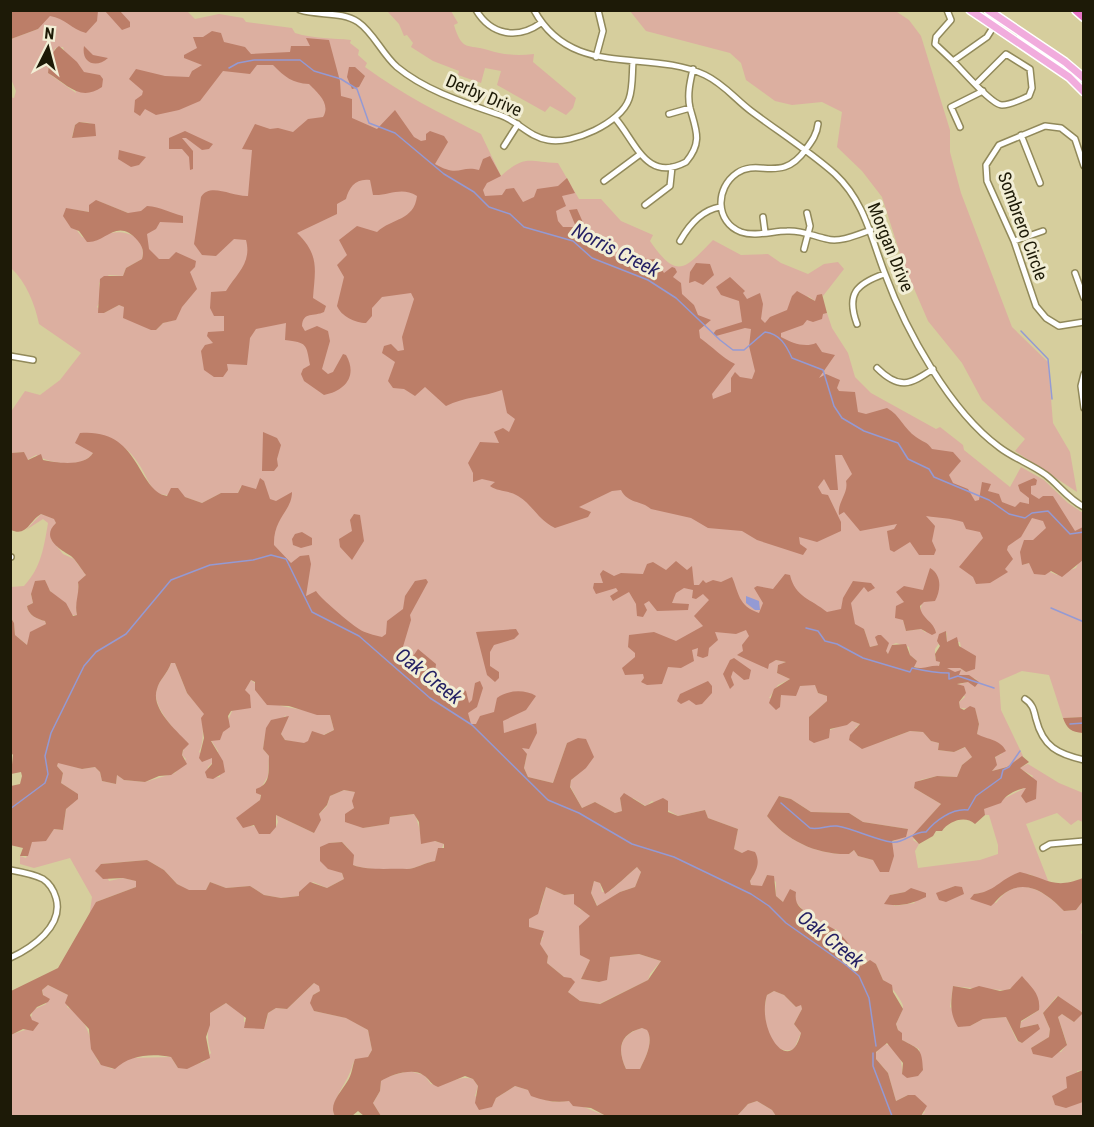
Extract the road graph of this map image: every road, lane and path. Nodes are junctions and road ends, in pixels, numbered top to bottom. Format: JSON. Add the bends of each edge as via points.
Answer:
{"nodes":[{"id":1,"x":300,"y":10,"type":"edge"},
{"id":2,"x":476,"y":10,"type":"edge"},
{"id":3,"x":534,"y":10,"type":"edge"},
{"id":4,"x":598,"y":10,"type":"edge"},
{"id":5,"x":947,"y":10,"type":"edge"},
{"id":6,"x":970,"y":10,"type":"edge"},
{"id":7,"x":988,"y":10,"type":"edge"},
{"id":8,"x":1076,"y":10,"type":"edge"},
{"id":9,"x":1083,"y":14,"type":"edge"},
{"id":10,"x":999,"y":18,"type":"junction"},
{"id":11,"x":541,"y":23,"type":"junction"},
{"id":12,"x":994,"y":27,"type":"junction"},
{"id":13,"x":596,"y":57,"type":"junction"},
{"id":14,"x":953,"y":61,"type":"junction"},
{"id":15,"x":633,"y":62,"type":"junction"},
{"id":16,"x":693,"y":69,"type":"junction"},
{"id":17,"x":1083,"y":78,"type":"edge"},
{"id":18,"x":976,"y":84,"type":"junction"},
{"id":19,"x":983,"y":91,"type":"junction"},
{"id":20,"x":1083,"y":92,"type":"edge"},
{"id":21,"x":690,"y":108,"type":"junction"},
{"id":22,"x":669,"y":114,"type":"dead end"},
{"id":23,"x":615,"y":118,"type":"junction"},
{"id":24,"x":1064,"y":120,"type":"dead end"},
{"id":25,"x":518,"y":124,"type":"junction"},
{"id":26,"x":818,"y":124,"type":"dead end"},
{"id":27,"x":960,"y":127,"type":"dead end"},
{"id":28,"x":1061,"y":129,"type":"junction"},
{"id":29,"x":1021,"y":135,"type":"junction"},
{"id":30,"x":504,"y":146,"type":"dead end"},
{"id":31,"x":805,"y":151,"type":"junction"},
{"id":32,"x":639,"y":155,"type":"junction"},
{"id":33,"x":980,"y":156,"type":"dead end"},
{"id":34,"x":988,"y":159,"type":"junction"},
{"id":35,"x":737,"y":163,"type":"dead end"},
{"id":36,"x":1083,"y":166,"type":"edge"},
{"id":37,"x":672,"y":167,"type":"junction"},
{"id":38,"x":740,"y":171,"type":"junction"},
{"id":39,"x":604,"y":181,"type":"dead end"},
{"id":40,"x":1040,"y":183,"type":"dead end"},
{"id":41,"x":645,"y":205,"type":"dead end"},
{"id":42,"x":720,"y":207,"type":"junction"},
{"id":43,"x":807,"y":213,"type":"dead end"},
{"id":44,"x":763,"y":217,"type":"dead end"},
{"id":45,"x":872,"y":230,"type":"junction"},
{"id":46,"x":1043,"y":231,"type":"dead end"},
{"id":47,"x":765,"y":232,"type":"junction"},
{"id":48,"x":808,"y":233,"type":"junction"},
{"id":49,"x":680,"y":241,"type":"dead end"},
{"id":50,"x":1014,"y":241,"type":"junction"},
{"id":51,"x":804,"y":249,"type":"dead end"},
{"id":52,"x":1075,"y":273,"type":"dead end"},
{"id":53,"x":884,"y":274,"type":"junction"},
{"id":54,"x":1083,"y":298,"type":"edge"},
{"id":55,"x":1083,"y":322,"type":"edge"},
{"id":56,"x":857,"y":324,"type":"dead end"},
{"id":57,"x":10,"y":356,"type":"edge"},
{"id":58,"x":33,"y":360,"type":"dead end"},
{"id":59,"x":878,"y":369,"type":"dead end"},
{"id":60,"x":933,"y":369,"type":"junction"},
{"id":61,"x":1081,"y":374,"type":"edge"},
{"id":62,"x":1083,"y":408,"type":"edge"},
{"id":63,"x":1083,"y":507,"type":"edge"},
{"id":64,"x":1025,"y":699,"type":"dead end"},
{"id":65,"x":1083,"y":760,"type":"edge"},
{"id":66,"x":1083,"y":841,"type":"edge"},
{"id":67,"x":1043,"y":848,"type":"dead end"},
{"id":68,"x":10,"y":870,"type":"edge"},
{"id":69,"x":10,"y":958,"type":"edge"}],
"edges":[{"from":1,"to":25,"type":"street","name":"Derby Drive","via":[[357,21],[384,54],[411,78]]},
{"from":2,"to":11,"type":"street","via":[[490,28],[502,33],[525,32]]},
{"from":3,"to":11,"type":"street","name":"Morgan Drive"},
{"from":4,"to":13,"type":"street","via":[[603,31]]},
{"from":5,"to":14,"type":"street","via":[[951,20],[935,44]]},
{"from":6,"to":12,"type":"main road"},
{"from":7,"to":10,"type":"main road"},
{"from":8,"to":9,"type":"highway"},
{"from":10,"to":12,"type":"street"},
{"from":10,"to":17,"type":"main road"},
{"from":11,"to":13,"type":"street","name":"Morgan Drive","via":[[567,44]]},
{"from":12,"to":14,"type":"street","via":[[987,37]]},
{"from":12,"to":20,"type":"main road","via":[[1069,77]]},
{"from":13,"to":15,"type":"street","name":"Morgan Drive"},
{"from":14,"to":18,"type":"street"},
{"from":15,"to":16,"type":"street","name":"Morgan Drive"},
{"from":15,"to":23,"type":"street","via":[[629,99]]},
{"from":16,"to":21,"type":"street"},
{"from":16,"to":31,"type":"street","name":"Morgan Drive","via":[[718,81]]},
{"from":18,"to":19,"type":"street"},
{"from":18,"to":19,"type":"street","via":[[1006,54],[1030,69],[1029,96],[1001,105]]},
{"from":19,"to":27,"type":"street","via":[[951,107]]},
{"from":21,"to":22,"type":"street"},
{"from":21,"to":37,"type":"street","via":[[698,130],[696,147],[686,162]]},
{"from":23,"to":25,"type":"street","name":"Derby Drive","via":[[574,139],[561,141],[537,137]]},
{"from":23,"to":32,"type":"street"},
{"from":24,"to":28,"type":"street"},
{"from":25,"to":30,"type":"street"},
{"from":26,"to":31,"type":"street"},
{"from":28,"to":29,"type":"street","name":"Sombrero Circle","via":[[1045,126]]},
{"from":28,"to":36,"type":"street","via":[[1079,145]]},
{"from":29,"to":34,"type":"street","name":"Sombrero Circle","via":[[999,145]]},
{"from":29,"to":40,"type":"street"},
{"from":31,"to":38,"type":"street","via":[[786,167]]},
{"from":31,"to":45,"type":"street","name":"Morgan Drive","via":[[850,191]]},
{"from":32,"to":37,"type":"street","via":[[653,165]]},
{"from":32,"to":39,"type":"street"},
{"from":33,"to":34,"type":"street"},
{"from":34,"to":50,"type":"street","name":"Sombrero Circle","via":[[987,181]]},
{"from":35,"to":38,"type":"street"},
{"from":37,"to":41,"type":"street","via":[[670,186]]},
{"from":38,"to":42,"type":"street","via":[[723,189]]},
{"from":42,"to":47,"type":"street","via":[[735,228],[750,234]]},
{"from":42,"to":49,"type":"street","via":[[700,216]]},
{"from":43,"to":48,"type":"street"},
{"from":44,"to":47,"type":"street"},
{"from":45,"to":48,"type":"street","via":[[834,240]]},
{"from":45,"to":53,"type":"street","name":"Morgan Drive"},
{"from":46,"to":50,"type":"street"},
{"from":47,"to":48,"type":"street"},
{"from":48,"to":51,"type":"street"},
{"from":50,"to":55,"type":"street","name":"Sombrero Circle","via":[[1036,306],[1046,318],[1058,328]]},
{"from":52,"to":54,"type":"street"},
{"from":53,"to":56,"type":"street","via":[[870,279],[853,294],[851,303]]},
{"from":53,"to":60,"type":"street","name":"Morgan Drive","via":[[911,335]]},
{"from":57,"to":58,"type":"street"},
{"from":59,"to":60,"type":"street","via":[[901,384]]},
{"from":60,"to":63,"type":"street","name":"Morgan Drive","via":[[984,435],[1043,473]]},
{"from":61,"to":62,"type":"street"},
{"from":64,"to":65,"type":"street","via":[[1031,703],[1039,730],[1050,748]]},
{"from":66,"to":67,"type":"street","via":[[1057,842]]},
{"from":68,"to":69,"type":"street","via":[[48,884],[58,909],[48,930],[29,948]]}]}
